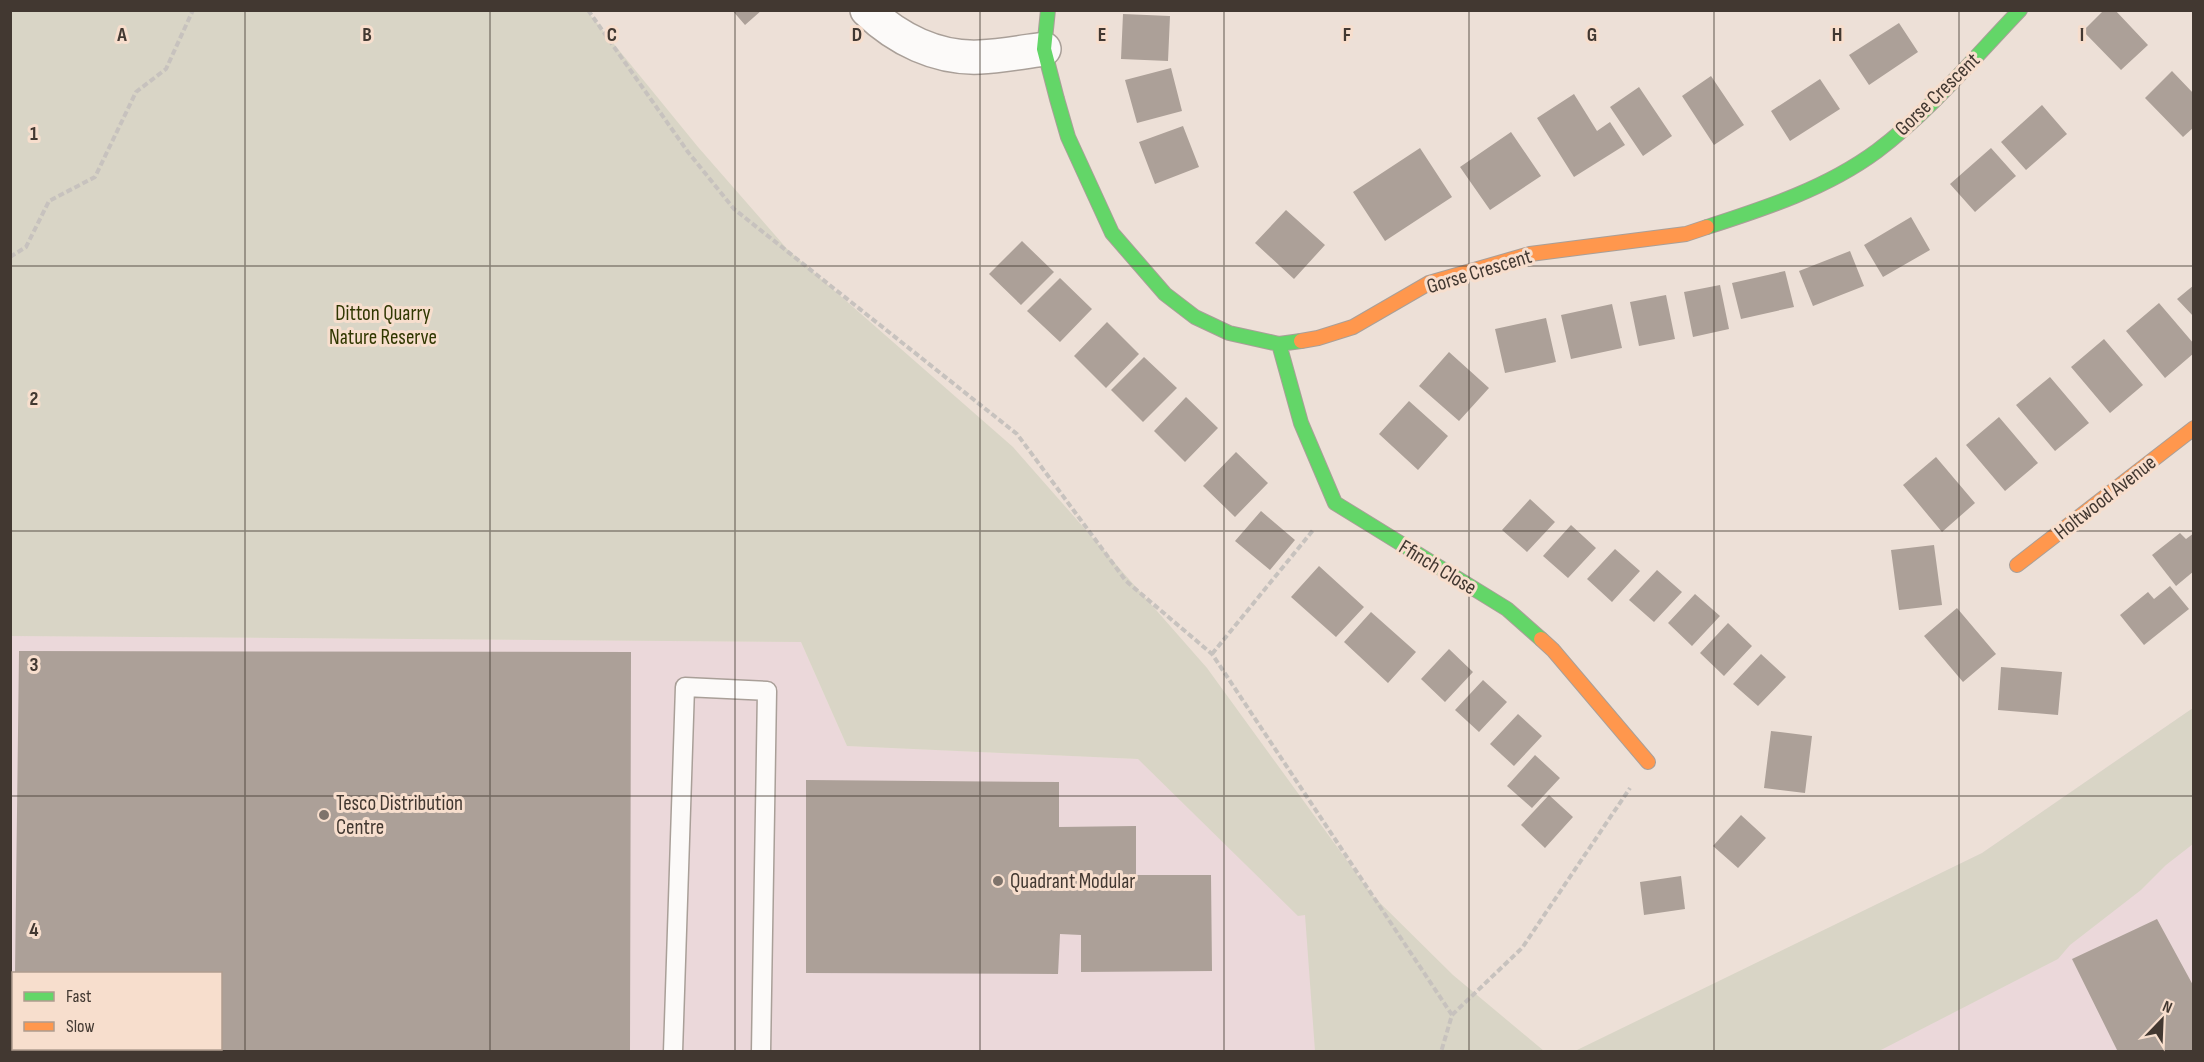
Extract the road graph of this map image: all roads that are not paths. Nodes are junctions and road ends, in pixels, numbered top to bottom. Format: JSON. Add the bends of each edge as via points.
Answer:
{"nodes":[{"id":1,"x":867,"y":10,"type":"edge"},
{"id":2,"x":1048,"y":10,"type":"edge"},
{"id":3,"x":2020,"y":10,"type":"edge"},
{"id":4,"x":1044,"y":49,"type":"junction"},
{"id":5,"x":1279,"y":344,"type":"junction"},
{"id":6,"x":2193,"y":428,"type":"edge"},
{"id":7,"x":2017,"y":566,"type":"dead end"},
{"id":8,"x":1648,"y":762,"type":"road end"},
{"id":9,"x":673,"y":1052,"type":"edge"},
{"id":10,"x":761,"y":1052,"type":"edge"}],
"edges":[{"from":1,"to":4,"type":"street","via":[[908,41],[941,54],[978,57]]},
{"from":2,"to":4,"type":"street","name":"Gorse Crescent"},
{"from":3,"to":5,"type":"street","name":"Gorse Crescent","via":[[1923,111],[1877,150],[1829,181],[1769,207],[1686,234],[1530,254],[1429,283],[1353,327]]},
{"from":4,"to":5,"type":"street","name":"Gorse Crescent","via":[[1068,136],[1112,233],[1165,294],[1195,317],[1229,333]]},
{"from":5,"to":8,"type":"street","name":"Ffinch Close","via":[[1301,423],[1335,503],[1507,609],[1553,650]]},
{"from":6,"to":7,"type":"street","name":"Holtwood Avenue"},
{"from":9,"to":10,"type":"lane","via":[[685,687],[767,691]]}]}
